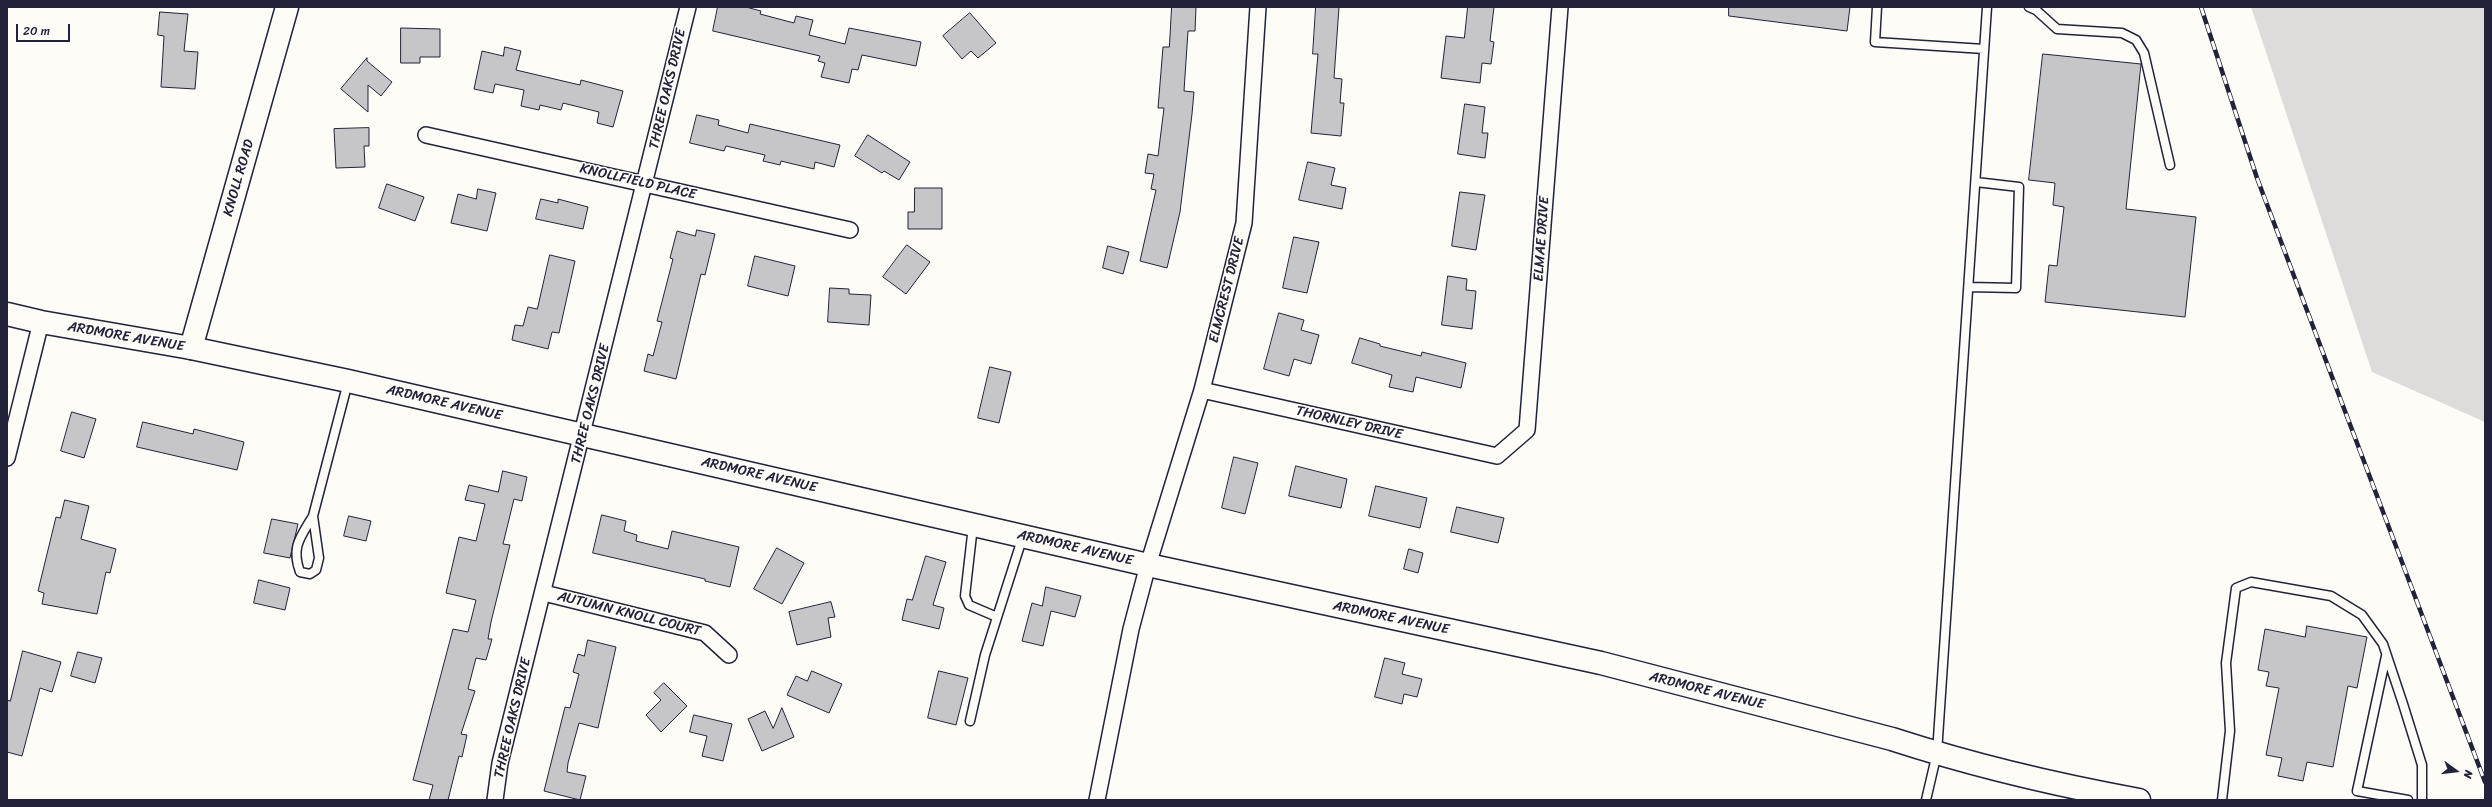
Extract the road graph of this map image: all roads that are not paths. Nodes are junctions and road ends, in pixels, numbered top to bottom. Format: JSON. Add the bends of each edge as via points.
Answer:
{"nodes":[{"id":1,"x":287,"y":7,"type":"edge"},
{"id":2,"x":688,"y":7,"type":"edge"},
{"id":3,"x":1258,"y":7,"type":"edge"},
{"id":4,"x":1560,"y":7,"type":"edge"},
{"id":5,"x":1877,"y":7,"type":"edge"},
{"id":6,"x":1987,"y":7,"type":"edge"},
{"id":7,"x":2029,"y":7,"type":"edge"},
{"id":8,"x":1984,"y":49,"type":"junction"},
{"id":9,"x":426,"y":135,"type":"dead end"},
{"id":10,"x":2170,"y":165,"type":"dead end"},
{"id":11,"x":1976,"y":182,"type":"junction"},
{"id":12,"x":646,"y":183,"type":"junction"},
{"id":13,"x":850,"y":230,"type":"dead end"},
{"id":14,"x":1969,"y":287,"type":"junction"},
{"id":15,"x":7,"y":314,"type":"edge"},
{"id":16,"x":41,"y":322,"type":"junction"},
{"id":17,"x":191,"y":348,"type":"junction"},
{"id":18,"x":348,"y":381,"type":"junction"},
{"id":19,"x":1202,"y":390,"type":"junction"},
{"id":20,"x":583,"y":434,"type":"junction"},
{"id":21,"x":1497,"y":456,"type":"joint"},
{"id":22,"x":7,"y":458,"type":"edge"},
{"id":23,"x":313,"y":516,"type":"junction"},
{"id":24,"x":973,"y":524,"type":"junction"},
{"id":25,"x":1023,"y":536,"type":"junction"},
{"id":26,"x":1148,"y":565,"type":"junction"},
{"id":27,"x":544,"y":593,"type":"junction"},
{"id":28,"x":997,"y":617,"type":"junction"},
{"id":29,"x":729,"y":655,"type":"dead end"},
{"id":30,"x":2386,"y":655,"type":"junction"},
{"id":31,"x":970,"y":721,"type":"dead end"},
{"id":32,"x":1937,"y":753,"type":"junction"},
{"id":33,"x":2116,"y":798,"type":"edge"},
{"id":34,"x":495,"y":800,"type":"edge"},
{"id":35,"x":1097,"y":800,"type":"edge"},
{"id":36,"x":1926,"y":800,"type":"edge"},
{"id":37,"x":2139,"y":800,"type":"edge"},
{"id":38,"x":2222,"y":800,"type":"edge"},
{"id":39,"x":2408,"y":800,"type":"edge"},
{"id":40,"x":2422,"y":800,"type":"edge"}],
"edges":[{"from":1,"to":17,"type":"main road","name":"KNOLL ROAD"},
{"from":2,"to":12,"type":"street","name":"THREE OAKS DRIVE"},
{"from":3,"to":19,"type":"street","name":"ELMCREST DRIVE","via":[[1244,223]]},
{"from":4,"to":21,"type":"street","name":"ELMAE DRIVE","via":[[1527,430]]},
{"from":5,"to":8,"type":"lane","via":[[1875,42]]},
{"from":6,"to":8,"type":"lane"},
{"from":7,"to":10,"type":"lane","via":[[2057,29],[2122,34],[2136,40],[2144,53]]},
{"from":8,"to":11,"type":"lane"},
{"from":9,"to":12,"type":"street","name":"KNOLLFIELD PLACE"},
{"from":11,"to":14,"type":"lane"},
{"from":11,"to":14,"type":"lane","via":[[2019,187],[2016,288]]},
{"from":12,"to":13,"type":"street","name":"KNOLLFIELD PLACE"},
{"from":12,"to":20,"type":"street","name":"THREE OAKS DRIVE"},
{"from":14,"to":32,"type":"lane"},
{"from":15,"to":16,"type":"main road","name":"ARDMORE AVENUE"},
{"from":16,"to":17,"type":"main road","name":"ARDMORE AVENUE"},
{"from":16,"to":22,"type":"street"},
{"from":17,"to":18,"type":"main road","name":"ARDMORE AVENUE"},
{"from":18,"to":20,"type":"main road","name":"ARDMORE AVENUE"},
{"from":18,"to":23,"type":"lane"},
{"from":19,"to":21,"type":"street","name":"THORNLEY DRIVE"},
{"from":19,"to":26,"type":"street","name":"ELMCREST DRIVE"},
{"from":20,"to":24,"type":"main road","name":"ARDMORE AVENUE"},
{"from":20,"to":27,"type":"street","name":"THREE OAKS DRIVE"},
{"from":23,"to":23,"type":"lane","via":[[319,558],[316,570],[310,574],[300,572],[296,560],[296,543]]},
{"from":24,"to":25,"type":"main road","name":"ARDMORE AVENUE"},
{"from":24,"to":28,"type":"lane","via":[[965,596],[968,605]]},
{"from":25,"to":26,"type":"main road","name":"ARDMORE AVENUE"},
{"from":25,"to":28,"type":"lane"},
{"from":26,"to":32,"type":"main road","name":"ARDMORE AVENUE","via":[[1601,663]]},
{"from":26,"to":35,"type":"street","name":"ELMCREST DRIVE","via":[[1132,629]]},
{"from":27,"to":29,"type":"street","name":"AUTUMN KNOLL COURT","via":[[705,633]]},
{"from":27,"to":34,"type":"street","name":"THREE OAKS DRIVE","via":[[500,763]]},
{"from":28,"to":31,"type":"lane"},
{"from":30,"to":38,"type":"lane","via":[[2383,644],[2362,614],[2331,596],[2251,582],[2236,588],[2226,663],[2230,731]]},
{"from":30,"to":39,"type":"lane","via":[[2357,791]]},
{"from":30,"to":40,"type":"lane","via":[[2422,765]]},
{"from":32,"to":33,"type":"main road","name":"ARDMORE AVENUE"},
{"from":32,"to":36,"type":"lane"},
{"from":33,"to":37,"type":"main road","name":"ARDMORE AVENUE"}]}
